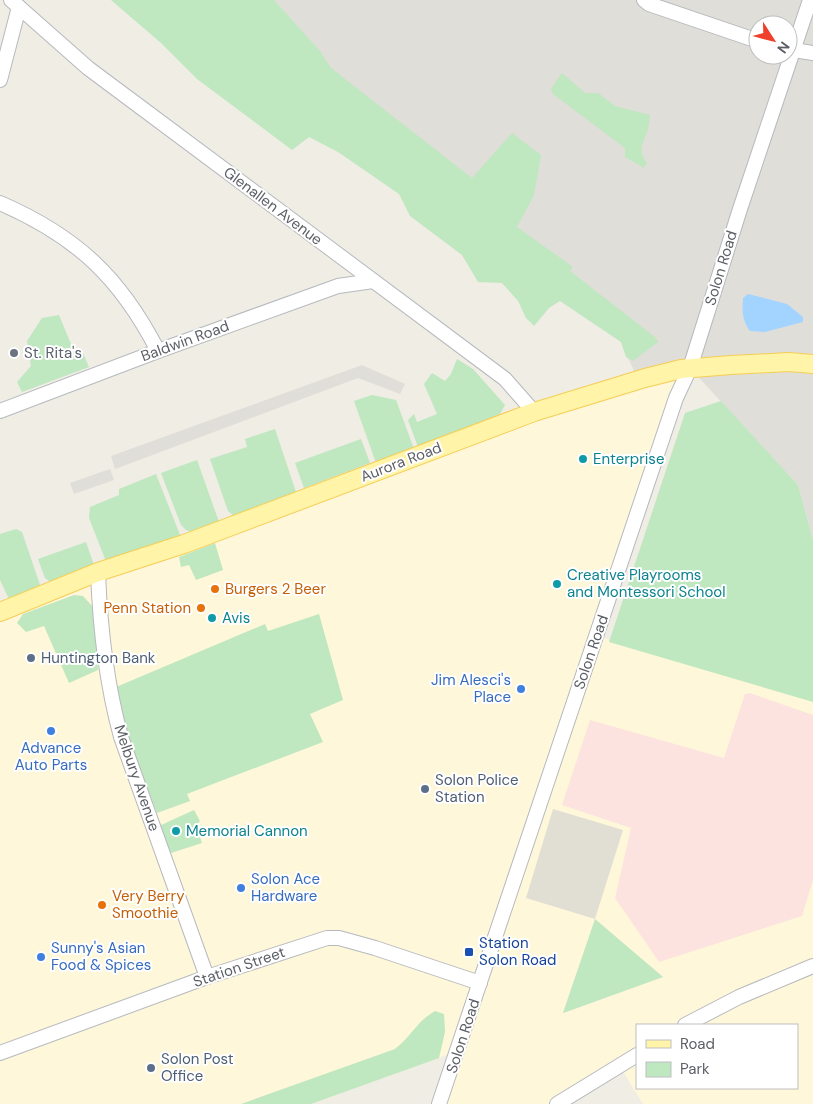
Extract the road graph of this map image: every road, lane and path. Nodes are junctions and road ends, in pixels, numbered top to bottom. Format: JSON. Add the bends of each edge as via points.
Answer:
{"nodes":[{"id":1,"x":644,"y":0,"type":"edge"},
{"id":2,"x":810,"y":0,"type":"edge"},
{"id":3,"x":15,"y":4,"type":"edge"},
{"id":4,"x":798,"y":30,"type":"edge"},
{"id":5,"x":748,"y":38,"type":"edge"},
{"id":6,"x":798,"y":51,"type":"edge"},
{"id":7,"x":813,"y":53,"type":"edge"},
{"id":8,"x":785,"y":65,"type":"edge"},
{"id":9,"x":0,"y":80,"type":"edge"},
{"id":10,"x":0,"y":203,"type":"edge"},
{"id":11,"x":373,"y":281,"type":"junction"},
{"id":12,"x":158,"y":351,"type":"junction"},
{"id":13,"x":813,"y":364,"type":"edge"},
{"id":14,"x":690,"y":368,"type":"junction"},
{"id":15,"x":0,"y":411,"type":"edge"},
{"id":16,"x":534,"y":412,"type":"junction"},
{"id":17,"x":98,"y":572,"type":"junction"},
{"id":18,"x":0,"y":612,"type":"edge"},
{"id":19,"x":813,"y":966,"type":"edge"},
{"id":20,"x":207,"y":977,"type":"junction"},
{"id":21,"x":480,"y":983,"type":"junction"},
{"id":22,"x":687,"y":1024,"type":"edge"},
{"id":23,"x":0,"y":1053,"type":"edge"},
{"id":24,"x":636,"y":1056,"type":"edge"},
{"id":25,"x":439,"y":1104,"type":"edge"},
{"id":26,"x":557,"y":1104,"type":"edge"}],
"edges":[{"from":1,"to":5,"type":"street"},
{"from":2,"to":4,"type":"street","name":"Solon Road"},
{"from":3,"to":9,"type":"street"},
{"from":3,"to":11,"type":"street","name":"Glenallen Avenue","via":[[88,68]]},
{"from":6,"to":7,"type":"street"},
{"from":8,"to":14,"type":"street","name":"Solon Road"},
{"from":10,"to":12,"type":"street","via":[[53,229],[92,258],[124,293]]},
{"from":11,"to":12,"type":"street","name":"Baldwin Road","via":[[338,286]]},
{"from":11,"to":16,"type":"street","name":"Glenallen Avenue","via":[[505,379]]},
{"from":12,"to":15,"type":"street","name":"Baldwin Road"},
{"from":13,"to":14,"type":"main road","name":"Aurora Road","via":[[789,362]]},
{"from":14,"to":16,"type":"main road","name":"Aurora Road","via":[[645,378]]},
{"from":14,"to":21,"type":"street","name":"Solon Road","via":[[676,398]]},
{"from":16,"to":17,"type":"main road","name":"Aurora Road","via":[[184,544]]},
{"from":17,"to":18,"type":"main road","name":"Aurora Road"},
{"from":17,"to":20,"type":"street","name":"Melbury Avenue","via":[[100,622],[112,706]]},
{"from":19,"to":22,"type":"street","via":[[739,997]]},
{"from":20,"to":21,"type":"street","name":"Station Street","via":[[315,941],[339,938]]},
{"from":20,"to":23,"type":"street","name":"Station Street"},
{"from":21,"to":25,"type":"street","name":"Solon Road"},
{"from":24,"to":26,"type":"street"}]}
